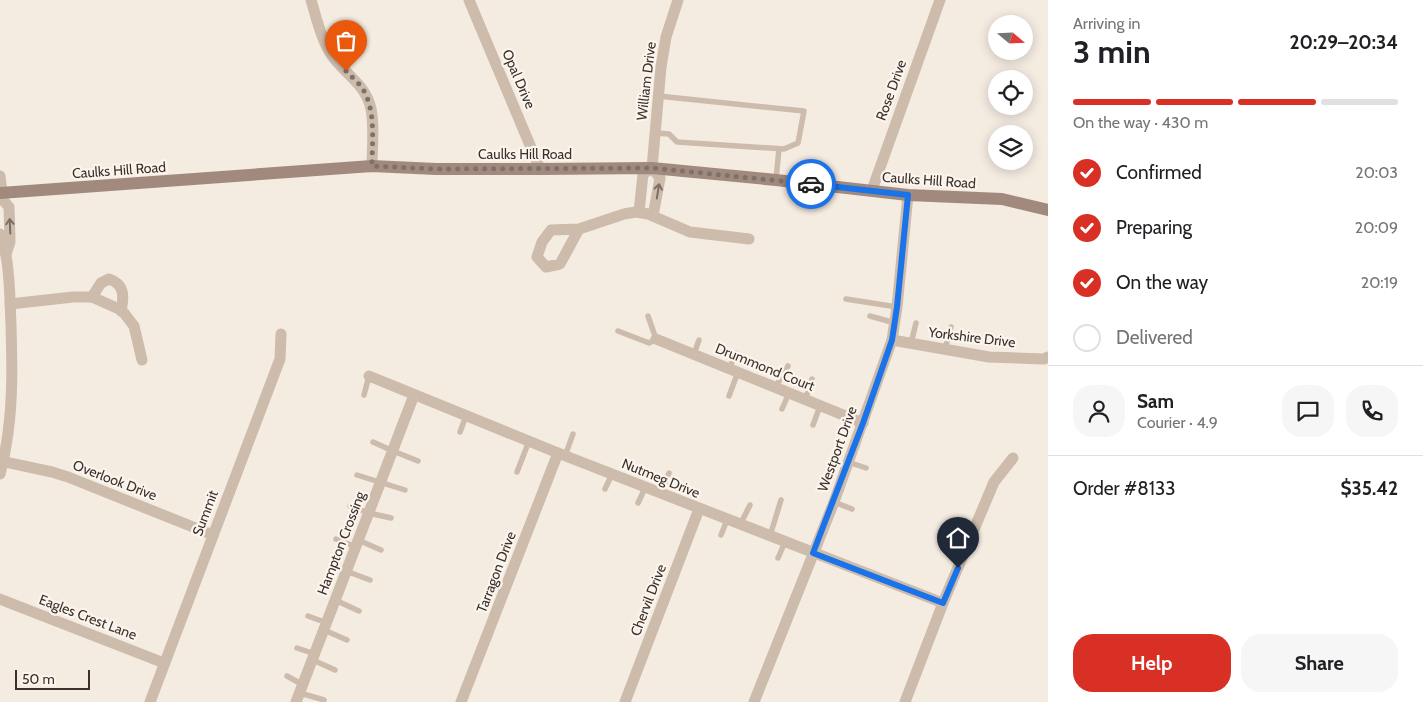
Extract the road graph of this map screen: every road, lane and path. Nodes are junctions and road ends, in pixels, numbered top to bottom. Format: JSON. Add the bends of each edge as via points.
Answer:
{"nodes":[{"id":1,"x":311,"y":0,"type":"edge"},
{"id":2,"x":469,"y":0,"type":"edge"},
{"id":3,"x":678,"y":0,"type":"edge"},
{"id":4,"x":940,"y":0,"type":"edge"},
{"id":5,"x":658,"y":96,"type":"junction"},
{"id":6,"x":655,"y":133,"type":"junction"},
{"id":7,"x":779,"y":149,"type":"junction"},
{"id":8,"x":372,"y":166,"type":"junction"},
{"id":9,"x":652,"y":168,"type":"junction"},
{"id":10,"x":540,"y":169,"type":"junction"},
{"id":11,"x":0,"y":176,"type":"edge"},
{"id":12,"x":776,"y":180,"type":"junction"},
{"id":13,"x":872,"y":190,"type":"junction"},
{"id":14,"x":908,"y":195,"type":"junction"},
{"id":15,"x":1,"y":198,"type":"edge"},
{"id":16,"x":1048,"y":210,"type":"edge"},
{"id":17,"x":639,"y":212,"type":"junction"},
{"id":18,"x":653,"y":216,"type":"junction"},
{"id":19,"x":578,"y":228,"type":"dead end"},
{"id":20,"x":0,"y":234,"type":"edge"},
{"id":21,"x":749,"y":238,"type":"dead end"},
{"id":22,"x":6,"y":254,"type":"junction"},
{"id":23,"x":92,"y":297,"type":"junction"},
{"id":24,"x":846,"y":299,"type":"dead end"},
{"id":25,"x":10,"y":304,"type":"junction"},
{"id":26,"x":897,"y":307,"type":"junction"},
{"id":27,"x":121,"y":311,"type":"junction"},
{"id":28,"x":648,"y":316,"type":"dead end"},
{"id":29,"x":870,"y":316,"type":"dead end"},
{"id":30,"x":895,"y":323,"type":"junction"},
{"id":31,"x":916,"y":323,"type":"dead end"},
{"id":32,"x":951,"y":327,"type":"dead end"},
{"id":33,"x":618,"y":331,"type":"dead end"},
{"id":34,"x":282,"y":334,"type":"dead end"},
{"id":35,"x":656,"y":339,"type":"junction"},
{"id":36,"x":699,"y":340,"type":"dead end"},
{"id":37,"x":892,"y":340,"type":"junction"},
{"id":38,"x":911,"y":344,"type":"junction"},
{"id":39,"x":945,"y":349,"type":"junction"},
{"id":40,"x":736,"y":353,"type":"dead end"},
{"id":41,"x":694,"y":355,"type":"junction"},
{"id":42,"x":1048,"y":357,"type":"edge"},
{"id":43,"x":142,"y":360,"type":"dead end"},
{"id":44,"x":788,"y":366,"type":"dead end"},
{"id":45,"x":733,"y":371,"type":"junction"},
{"id":46,"x":369,"y":376,"type":"joint"},
{"id":47,"x":812,"y":379,"type":"dead end"},
{"id":48,"x":775,"y":388,"type":"junction"},
{"id":49,"x":789,"y":393,"type":"junction"},
{"id":50,"x":364,"y":395,"type":"dead end"},
{"id":51,"x":414,"y":395,"type":"junction"},
{"id":52,"x":729,"y":396,"type":"dead end"},
{"id":53,"x":805,"y":400,"type":"junction"},
{"id":54,"x":820,"y":406,"type":"junction"},
{"id":55,"x":782,"y":409,"type":"dead end"},
{"id":56,"x":466,"y":416,"type":"junction"},
{"id":57,"x":863,"y":423,"type":"junction"},
{"id":58,"x":813,"y":425,"type":"dead end"},
{"id":59,"x":460,"y":432,"type":"dead end"},
{"id":60,"x":573,"y":434,"type":"dead end"},
{"id":61,"x":373,"y":442,"type":"dead end"},
{"id":62,"x":529,"y":442,"type":"junction"},
{"id":63,"x":392,"y":451,"type":"junction"},
{"id":64,"x":561,"y":455,"type":"junction"},
{"id":65,"x":1013,"y":458,"type":"dead end"},
{"id":66,"x":418,"y":460,"type":"dead end"},
{"id":67,"x":2,"y":461,"type":"edge"},
{"id":68,"x":848,"y":462,"type":"junction"},
{"id":69,"x":866,"y":468,"type":"dead end"},
{"id":70,"x":517,"y":472,"type":"dead end"},
{"id":71,"x":0,"y":474,"type":"edge"},
{"id":72,"x":612,"y":474,"type":"junction"},
{"id":73,"x":670,"y":474,"type":"dead end"},
{"id":74,"x":357,"y":475,"type":"dead end"},
{"id":75,"x":380,"y":483,"type":"junction"},
{"id":76,"x":645,"y":488,"type":"junction"},
{"id":77,"x":606,"y":489,"type":"dead end"},
{"id":78,"x":405,"y":490,"type":"dead end"},
{"id":79,"x":661,"y":494,"type":"junction"},
{"id":80,"x":781,"y":500,"type":"dead end"},
{"id":81,"x":834,"y":502,"type":"junction"},
{"id":82,"x":638,"y":503,"type":"dead end"},
{"id":83,"x":750,"y":505,"type":"dead end"},
{"id":84,"x":350,"y":506,"type":"dead end"},
{"id":85,"x":699,"y":509,"type":"junction"},
{"id":86,"x":852,"y":509,"type":"dead end"},
{"id":87,"x":369,"y":513,"type":"junction"},
{"id":88,"x":391,"y":518,"type":"dead end"},
{"id":89,"x":727,"y":520,"type":"junction"},
{"id":90,"x":740,"y":525,"type":"junction"},
{"id":91,"x":213,"y":535,"type":"junction"},
{"id":92,"x":720,"y":535,"type":"dead end"},
{"id":93,"x":770,"y":536,"type":"junction"},
{"id":94,"x":336,"y":539,"type":"dead end"},
{"id":95,"x":785,"y":542,"type":"junction"},
{"id":96,"x":357,"y":544,"type":"junction"},
{"id":97,"x":381,"y":550,"type":"dead end"},
{"id":98,"x":813,"y":553,"type":"junction"},
{"id":99,"x":778,"y":558,"type":"dead end"},
{"id":100,"x":346,"y":571,"type":"junction"},
{"id":101,"x":370,"y":580,"type":"dead end"},
{"id":102,"x":0,"y":598,"type":"edge"},
{"id":103,"x":335,"y":600,"type":"junction"},
{"id":104,"x":943,"y":603,"type":"junction"},
{"id":105,"x":359,"y":611,"type":"dead end"},
{"id":106,"x":308,"y":616,"type":"dead end"},
{"id":107,"x":325,"y":627,"type":"junction"},
{"id":108,"x":347,"y":640,"type":"dead end"},
{"id":109,"x":297,"y":648,"type":"dead end"},
{"id":110,"x":314,"y":657,"type":"junction"},
{"id":111,"x":164,"y":663,"type":"junction"},
{"id":112,"x":335,"y":670,"type":"dead end"},
{"id":113,"x":287,"y":676,"type":"dead end"},
{"id":114,"x":300,"y":693,"type":"edge"},
{"id":115,"x":324,"y":700,"type":"dead end"},
{"id":116,"x":150,"y":702,"type":"edge"},
{"id":117,"x":461,"y":702,"type":"edge"},
{"id":118,"x":625,"y":702,"type":"edge"},
{"id":119,"x":754,"y":702,"type":"edge"},
{"id":120,"x":905,"y":702,"type":"edge"}],
"edges":[{"from":1,"to":8,"type":"street","via":[[328,50],[364,90],[370,106]]},
{"from":2,"to":10,"type":"street","name":"Opal Drive"},
{"from":3,"to":5,"type":"street","name":"William Drive","via":[[666,37]]},
{"from":4,"to":13,"type":"street","name":"Rose Drive"},
{"from":5,"to":6,"type":"street","name":"William Drive"},
{"from":5,"to":7,"type":"lane","via":[[804,111],[798,143]]},
{"from":6,"to":7,"type":"lane","via":[[669,134],[678,142]]},
{"from":6,"to":9,"type":"street","name":"William Drive"},
{"from":7,"to":12,"type":"lane"},
{"from":8,"to":10,"type":"main road","name":"Caulks Hill Road"},
{"from":8,"to":15,"type":"main road","name":"Caulks Hill Road"},
{"from":9,"to":10,"type":"main road","name":"Caulks Hill Road"},
{"from":9,"to":12,"type":"main road","name":"Caulks Hill Road"},
{"from":9,"to":17,"type":"street","via":[[643,174]]},
{"from":18,"to":9,"type":"street","one_way":true,"via":[[660,178]]},
{"from":11,"to":15,"type":"street"},
{"from":12,"to":13,"type":"main road","name":"Caulks Hill Road"},
{"from":13,"to":14,"type":"main road","name":"Caulks Hill Road"},
{"from":14,"to":16,"type":"main road","name":"Caulks Hill Road","via":[[1002,199]]},
{"from":14,"to":26,"type":"street","name":"Westport Drive"},
{"from":22,"to":15,"type":"street","one_way":true,"via":[[10,242],[9,207]]},
{"from":17,"to":18,"type":"street"},
{"from":17,"to":19,"type":"street"},
{"from":18,"to":21,"type":"street","via":[[690,232]]},
{"from":20,"to":22,"type":"street"},
{"from":22,"to":25,"type":"street"},
{"from":23,"to":25,"type":"street"},
{"from":23,"to":27,"type":"street"},
{"from":23,"to":27,"type":"street","via":[[101,283],[109,279],[115,281],[124,298]]},
{"from":24,"to":26,"type":"lane"},
{"from":25,"to":67,"type":"street","via":[[12,398]]},
{"from":26,"to":30,"type":"street","name":"Westport Drive"},
{"from":27,"to":43,"type":"street","via":[[134,326]]},
{"from":28,"to":35,"type":"lane"},
{"from":29,"to":30,"type":"lane"},
{"from":30,"to":37,"type":"street","name":"Westport Drive"},
{"from":31,"to":38,"type":"lane"},
{"from":32,"to":39,"type":"lane"},
{"from":33,"to":35,"type":"lane","via":[[649,343]]},
{"from":34,"to":91,"type":"street","name":"Summit","via":[[280,359]]},
{"from":35,"to":41,"type":"street","name":"Drummond Court"},
{"from":36,"to":41,"type":"lane"},
{"from":37,"to":38,"type":"street","name":"Yorkshire Drive"},
{"from":37,"to":57,"type":"street","name":"Westport Drive"},
{"from":38,"to":39,"type":"street","name":"Yorkshire Drive"},
{"from":39,"to":42,"type":"street","name":"Yorkshire Drive","via":[[989,357]]},
{"from":40,"to":45,"type":"lane"},
{"from":41,"to":45,"type":"street","name":"Drummond Court"},
{"from":44,"to":48,"type":"lane"},
{"from":45,"to":48,"type":"street","name":"Drummond Court"},
{"from":45,"to":52,"type":"lane"},
{"from":46,"to":50,"type":"lane"},
{"from":46,"to":51,"type":"street","name":"Nutmeg Drive"},
{"from":47,"to":53,"type":"lane"},
{"from":48,"to":49,"type":"street","name":"Drummond Court"},
{"from":49,"to":53,"type":"street","name":"Drummond Court"},
{"from":49,"to":55,"type":"lane"},
{"from":51,"to":56,"type":"street","name":"Nutmeg Drive"},
{"from":51,"to":63,"type":"street","name":"Hampton Crossing"},
{"from":53,"to":54,"type":"street","name":"Drummond Court"},
{"from":54,"to":57,"type":"street","name":"Drummond Court"},
{"from":54,"to":58,"type":"lane"},
{"from":56,"to":59,"type":"lane"},
{"from":56,"to":62,"type":"street","name":"Nutmeg Drive"},
{"from":57,"to":68,"type":"street","name":"Westport Drive"},
{"from":60,"to":64,"type":"lane"},
{"from":61,"to":63,"type":"lane"},
{"from":62,"to":64,"type":"street","name":"Nutmeg Drive"},
{"from":62,"to":70,"type":"lane"},
{"from":63,"to":66,"type":"lane"},
{"from":63,"to":75,"type":"street","name":"Hampton Crossing"},
{"from":64,"to":72,"type":"street","name":"Nutmeg Drive"},
{"from":64,"to":117,"type":"street","name":"Tarragon Drive"},
{"from":65,"to":104,"type":"street","via":[[994,482]]},
{"from":67,"to":71,"type":"street"},
{"from":67,"to":91,"type":"street","name":"Overlook Drive","via":[[68,477]]},
{"from":68,"to":69,"type":"lane"},
{"from":68,"to":81,"type":"street","name":"Westport Drive"},
{"from":72,"to":76,"type":"street","name":"Nutmeg Drive"},
{"from":72,"to":77,"type":"lane"},
{"from":73,"to":79,"type":"lane"},
{"from":74,"to":75,"type":"lane"},
{"from":75,"to":78,"type":"lane"},
{"from":75,"to":87,"type":"street","name":"Hampton Crossing"},
{"from":76,"to":79,"type":"street","name":"Nutmeg Drive"},
{"from":76,"to":82,"type":"lane"},
{"from":79,"to":85,"type":"street","name":"Nutmeg Drive"},
{"from":80,"to":93,"type":"lane"},
{"from":81,"to":86,"type":"lane"},
{"from":81,"to":98,"type":"street","name":"Westport Drive"},
{"from":83,"to":90,"type":"lane"},
{"from":84,"to":87,"type":"lane"},
{"from":85,"to":89,"type":"street","name":"Nutmeg Drive"},
{"from":85,"to":118,"type":"street","name":"Chervil Drive"},
{"from":87,"to":88,"type":"lane"},
{"from":87,"to":96,"type":"street","name":"Hampton Crossing"},
{"from":89,"to":90,"type":"street","name":"Nutmeg Drive"},
{"from":89,"to":92,"type":"lane"},
{"from":90,"to":93,"type":"street","name":"Nutmeg Drive"},
{"from":91,"to":111,"type":"street","name":"Summit"},
{"from":93,"to":95,"type":"street","name":"Nutmeg Drive"},
{"from":94,"to":96,"type":"lane"},
{"from":95,"to":98,"type":"street","name":"Nutmeg Drive"},
{"from":95,"to":99,"type":"lane"},
{"from":96,"to":97,"type":"lane"},
{"from":96,"to":100,"type":"street","name":"Hampton Crossing"},
{"from":98,"to":104,"type":"street","name":"Nutmeg Drive"},
{"from":98,"to":119,"type":"street","name":"Westport Drive"},
{"from":100,"to":101,"type":"lane"},
{"from":100,"to":103,"type":"street","name":"Hampton Crossing"},
{"from":102,"to":111,"type":"street","name":"Eagles Crest Lane"},
{"from":103,"to":105,"type":"lane"},
{"from":103,"to":107,"type":"street","name":"Hampton Crossing"},
{"from":104,"to":120,"type":"street"},
{"from":106,"to":107,"type":"lane"},
{"from":107,"to":108,"type":"lane"},
{"from":107,"to":110,"type":"street","name":"Hampton Crossing"},
{"from":109,"to":110,"type":"lane"},
{"from":110,"to":112,"type":"lane"},
{"from":110,"to":114,"type":"street","name":"Hampton Crossing"},
{"from":111,"to":116,"type":"street","name":"Summit"},
{"from":113,"to":114,"type":"lane"},
{"from":114,"to":115,"type":"lane"}]}
